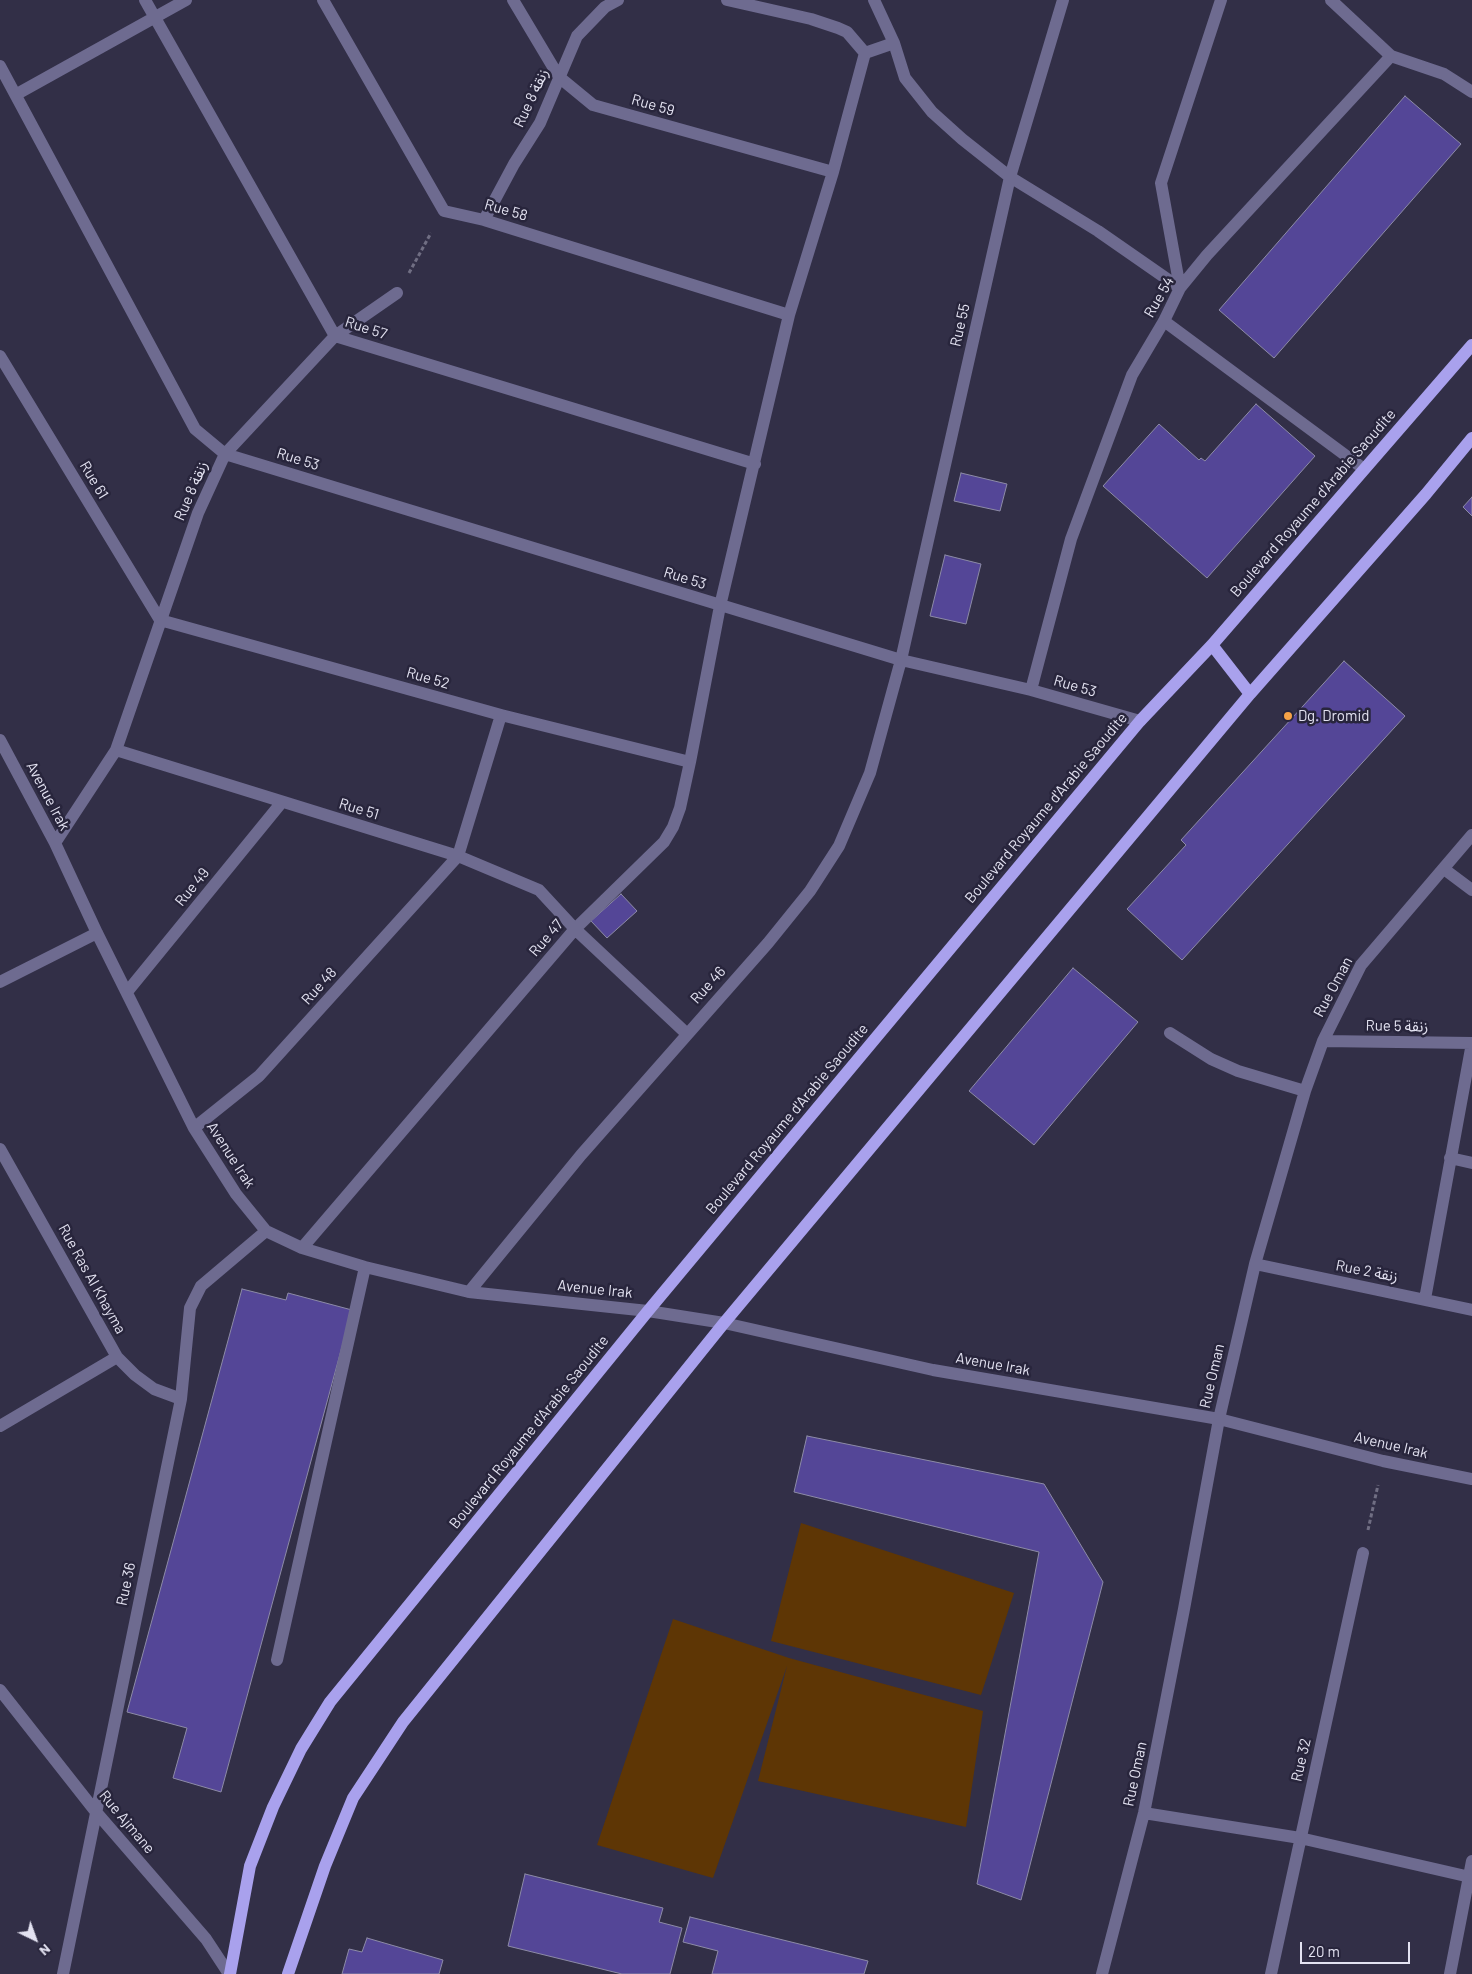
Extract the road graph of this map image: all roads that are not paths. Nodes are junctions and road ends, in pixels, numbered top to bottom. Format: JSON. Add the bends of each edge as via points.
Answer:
{"nodes":[{"id":1,"x":145,"y":0,"type":"edge"},
{"id":2,"x":186,"y":0,"type":"edge"},
{"id":3,"x":324,"y":0,"type":"edge"},
{"id":4,"x":513,"y":0,"type":"edge"},
{"id":5,"x":618,"y":0,"type":"edge"},
{"id":6,"x":728,"y":0,"type":"edge"},
{"id":7,"x":874,"y":0,"type":"edge"},
{"id":8,"x":1063,"y":0,"type":"edge"},
{"id":9,"x":1220,"y":0,"type":"edge"},
{"id":10,"x":1331,"y":0,"type":"edge"},
{"id":11,"x":155,"y":18,"type":"junction"},
{"id":12,"x":894,"y":43,"type":"junction"},
{"id":13,"x":865,"y":53,"type":"junction"},
{"id":14,"x":1391,"y":56,"type":"junction"},
{"id":15,"x":0,"y":66,"type":"edge"},
{"id":16,"x":559,"y":77,"type":"junction"},
{"id":17,"x":1472,"y":92,"type":"edge"},
{"id":18,"x":17,"y":94,"type":"junction"},
{"id":19,"x":834,"y":172,"type":"junction"},
{"id":20,"x":1010,"y":177,"type":"junction"},
{"id":21,"x":484,"y":220,"type":"junction"},
{"id":22,"x":1180,"y":288,"type":"junction"},
{"id":23,"x":397,"y":293,"type":"road end"},
{"id":24,"x":789,"y":315,"type":"junction"},
{"id":25,"x":1164,"y":321,"type":"junction"},
{"id":26,"x":334,"y":336,"type":"junction"},
{"id":27,"x":1472,"y":345,"type":"edge"},
{"id":28,"x":0,"y":356,"type":"edge"},
{"id":29,"x":1472,"y":438,"type":"edge"},
{"id":30,"x":225,"y":454,"type":"junction"},
{"id":31,"x":755,"y":464,"type":"junction"},
{"id":32,"x":1364,"y":469,"type":"junction"},
{"id":33,"x":720,"y":606,"type":"junction"},
{"id":34,"x":160,"y":620,"type":"junction"},
{"id":35,"x":1212,"y":645,"type":"junction"},
{"id":36,"x":901,"y":660,"type":"junction"},
{"id":37,"x":1031,"y":690,"type":"junction"},
{"id":38,"x":1250,"y":694,"type":"junction"},
{"id":39,"x":501,"y":715,"type":"junction"},
{"id":40,"x":1140,"y":721,"type":"junction"},
{"id":41,"x":0,"y":740,"type":"edge"},
{"id":42,"x":116,"y":750,"type":"junction"},
{"id":43,"x":690,"y":762,"type":"junction"},
{"id":44,"x":282,"y":802,"type":"junction"},
{"id":45,"x":1472,"y":835,"type":"edge"},
{"id":46,"x":55,"y":843,"type":"junction"},
{"id":47,"x":458,"y":856,"type":"junction"},
{"id":48,"x":1444,"y":869,"type":"junction"},
{"id":49,"x":1472,"y":890,"type":"edge"},
{"id":50,"x":575,"y":928,"type":"junction"},
{"id":51,"x":96,"y":933,"type":"junction"},
{"id":52,"x":0,"y":982,"type":"edge"},
{"id":53,"x":127,"y":992,"type":"junction"},
{"id":54,"x":1170,"y":1033,"type":"dead end"},
{"id":55,"x":687,"y":1034,"type":"junction"},
{"id":56,"x":1323,"y":1041,"type":"junction"},
{"id":57,"x":1472,"y":1043,"type":"edge"},
{"id":58,"x":1305,"y":1091,"type":"junction"},
{"id":59,"x":194,"y":1128,"type":"junction"},
{"id":60,"x":0,"y":1149,"type":"edge"},
{"id":61,"x":1450,"y":1158,"type":"junction"},
{"id":62,"x":1472,"y":1163,"type":"edge"},
{"id":63,"x":266,"y":1231,"type":"junction"},
{"id":64,"x":302,"y":1248,"type":"junction"},
{"id":65,"x":1255,"y":1264,"type":"junction"},
{"id":66,"x":365,"y":1267,"type":"junction"},
{"id":67,"x":469,"y":1292,"type":"junction"},
{"id":68,"x":1425,"y":1299,"type":"junction"},
{"id":69,"x":648,"y":1310,"type":"junction"},
{"id":70,"x":1472,"y":1310,"type":"edge"},
{"id":71,"x":724,"y":1323,"type":"junction"},
{"id":72,"x":117,"y":1357,"type":"junction"},
{"id":73,"x":181,"y":1399,"type":"junction"},
{"id":74,"x":1219,"y":1419,"type":"junction"},
{"id":75,"x":0,"y":1426,"type":"edge"},
{"id":76,"x":1472,"y":1479,"type":"edge"},
{"id":77,"x":1363,"y":1553,"type":"road end"},
{"id":78,"x":278,"y":1660,"type":"dead end"},
{"id":79,"x":0,"y":1690,"type":"edge"},
{"id":80,"x":96,"y":1812,"type":"junction"},
{"id":81,"x":1144,"y":1812,"type":"junction"},
{"id":82,"x":1300,"y":1838,"type":"junction"},
{"id":83,"x":1472,"y":1861,"type":"edge"},
{"id":84,"x":1470,"y":1877,"type":"junction"},
{"id":85,"x":64,"y":1974,"type":"edge"},
{"id":86,"x":230,"y":1974,"type":"edge"},
{"id":87,"x":288,"y":1974,"type":"edge"},
{"id":88,"x":1102,"y":1974,"type":"edge"},
{"id":89,"x":1271,"y":1974,"type":"edge"},
{"id":90,"x":1450,"y":1974,"type":"edge"}],
"edges":[{"from":1,"to":11,"type":"street","name":"Rue 57"},
{"from":2,"to":11,"type":"street"},
{"from":3,"to":21,"type":"street","name":"Rue 58","via":[[444,210]]},
{"from":4,"to":16,"type":"street","name":"Rue 59"},
{"from":5,"to":16,"type":"street","name":"Rue 8 زنقة","via":[[605,7],[577,36]]},
{"from":6,"to":13,"type":"street","via":[[838,28],[847,32]]},
{"from":7,"to":12,"type":"street"},
{"from":8,"to":20,"type":"street","name":"Rue 55"},
{"from":9,"to":22,"type":"street","via":[[1161,183]]},
{"from":10,"to":14,"type":"street"},
{"from":11,"to":18,"type":"street"},
{"from":11,"to":26,"type":"street","name":"Rue 57"},
{"from":12,"to":13,"type":"street"},
{"from":12,"to":20,"type":"street","via":[[906,78],[932,112]]},
{"from":13,"to":19,"type":"street","name":"Rue 47"},
{"from":14,"to":17,"type":"street","via":[[1444,74]]},
{"from":14,"to":22,"type":"street","name":"Rue 54"},
{"from":15,"to":18,"type":"street"},
{"from":16,"to":19,"type":"street","name":"Rue 59","via":[[593,105]]},
{"from":16,"to":21,"type":"street","name":"Rue 8 زنقة","via":[[540,123]]},
{"from":18,"to":30,"type":"street","via":[[195,429]]},
{"from":19,"to":24,"type":"street","name":"Rue 47"},
{"from":20,"to":22,"type":"street","via":[[1098,231]]},
{"from":20,"to":36,"type":"street","name":"Rue 55"},
{"from":21,"to":24,"type":"street","name":"Rue 58"},
{"from":22,"to":25,"type":"street","name":"Rue 54"},
{"from":23,"to":26,"type":"street","name":"Rue 8 زنقة"},
{"from":24,"to":31,"type":"street","name":"Rue 47"},
{"from":25,"to":32,"type":"street"},
{"from":25,"to":37,"type":"street","name":"Rue 54","via":[[1132,375],[1071,539]]},
{"from":26,"to":30,"type":"street","name":"Rue 8 زنقة"},
{"from":26,"to":31,"type":"street","name":"Rue 57"},
{"from":27,"to":32,"type":"main road","name":"Boulevard Royaume d'Arabie Saoudite"},
{"from":28,"to":34,"type":"street","name":"Rue 61"},
{"from":29,"to":38,"type":"main road"},
{"from":30,"to":33,"type":"street","name":"Rue 53"},
{"from":30,"to":34,"type":"street","name":"Rue 8 زنقة","via":[[198,513]]},
{"from":31,"to":33,"type":"street","name":"Rue 47"},
{"from":32,"to":35,"type":"main road","name":"Boulevard Royaume d'Arabie Saoudite"},
{"from":33,"to":36,"type":"street","name":"Rue 53"},
{"from":33,"to":43,"type":"street","name":"Rue 47"},
{"from":34,"to":39,"type":"street","name":"Rue 52"},
{"from":34,"to":42,"type":"street","name":"Rue 8 زنقة"},
{"from":35,"to":38,"type":"main road"},
{"from":35,"to":40,"type":"main road","name":"Boulevard Royaume d'Arabie Saoudite"},
{"from":36,"to":37,"type":"street","name":"Rue 53"},
{"from":36,"to":55,"type":"street","name":"Rue 46","via":[[870,773],[839,846],[810,891],[768,943]]},
{"from":37,"to":40,"type":"street","name":"Rue 53"},
{"from":38,"to":71,"type":"main road"},
{"from":39,"to":43,"type":"street","name":"Rue 52"},
{"from":39,"to":47,"type":"street"},
{"from":40,"to":69,"type":"main road","name":"Boulevard Royaume d'Arabie Saoudite"},
{"from":41,"to":46,"type":"street","name":"Avenue Irak"},
{"from":42,"to":44,"type":"street","name":"Rue 51"},
{"from":42,"to":46,"type":"street","name":"Rue 8 زنقة"},
{"from":43,"to":50,"type":"street","name":"Rue 47","via":[[680,808],[664,842]]},
{"from":44,"to":47,"type":"street","name":"Rue 51"},
{"from":44,"to":53,"type":"street","name":"Rue 49"},
{"from":45,"to":48,"type":"street","name":"Rue Oman"},
{"from":46,"to":51,"type":"street","name":"Avenue Irak"},
{"from":47,"to":50,"type":"street","name":"Rue 51","via":[[539,890]]},
{"from":47,"to":59,"type":"street","name":"Rue 48","via":[[259,1076]]},
{"from":48,"to":49,"type":"street"},
{"from":48,"to":56,"type":"street","name":"Rue Oman","via":[[1361,965]]},
{"from":50,"to":55,"type":"street","name":"Rue 51"},
{"from":50,"to":64,"type":"street","name":"Rue 47"},
{"from":51,"to":52,"type":"street"},
{"from":51,"to":53,"type":"street","name":"Avenue Irak"},
{"from":53,"to":59,"type":"street","name":"Avenue Irak"},
{"from":54,"to":58,"type":"street","via":[[1220,1063]]},
{"from":55,"to":67,"type":"street","name":"Rue 46","via":[[581,1154]]},
{"from":56,"to":57,"type":"street","name":"Rue 5 زنقة"},
{"from":56,"to":58,"type":"street","name":"Rue Oman"},
{"from":57,"to":61,"type":"street"},
{"from":58,"to":65,"type":"street","name":"Rue Oman"},
{"from":59,"to":63,"type":"street","name":"Avenue Irak","via":[[236,1194]]},
{"from":60,"to":72,"type":"street","name":"Rue Ras Al Khayma"},
{"from":61,"to":62,"type":"street"},
{"from":61,"to":68,"type":"street"},
{"from":63,"to":64,"type":"street","name":"Avenue Irak"},
{"from":63,"to":73,"type":"street","name":"Rue 36","via":[[214,1273],[194,1299],[190,1308]]},
{"from":64,"to":66,"type":"street","name":"Avenue Irak"},
{"from":65,"to":68,"type":"street","name":"Rue 2 زنقة"},
{"from":65,"to":74,"type":"street","name":"Rue Oman"},
{"from":66,"to":67,"type":"street","name":"Avenue Irak"},
{"from":66,"to":78,"type":"street"},
{"from":67,"to":69,"type":"street","name":"Avenue Irak"},
{"from":68,"to":70,"type":"street","name":"Rue 2 زنقة"},
{"from":69,"to":71,"type":"street","name":"Avenue Irak"},
{"from":69,"to":86,"type":"main road","name":"Boulevard Royaume d'Arabie Saoudite","via":[[325,1710],[297,1757],[250,1866]]},
{"from":71,"to":74,"type":"street","name":"Avenue Irak","via":[[933,1370]]},
{"from":71,"to":87,"type":"main road","via":[[403,1722],[353,1798],[324,1866]]},
{"from":72,"to":73,"type":"street","name":"Rue Ras Al Khayma","via":[[154,1388]]},
{"from":72,"to":75,"type":"street"},
{"from":73,"to":80,"type":"street","name":"Rue 36"},
{"from":74,"to":76,"type":"street","name":"Avenue Irak","via":[[1383,1461]]},
{"from":74,"to":81,"type":"street","name":"Rue Oman"},
{"from":77,"to":82,"type":"street","name":"Rue 32"},
{"from":79,"to":80,"type":"street","name":"Rue Ajmane"},
{"from":80,"to":85,"type":"street","name":"Rue 36"},
{"from":80,"to":86,"type":"street","name":"Rue Ajmane","via":[[206,1939]]},
{"from":81,"to":82,"type":"street"},
{"from":81,"to":88,"type":"street","name":"Rue Oman"},
{"from":82,"to":84,"type":"street"},
{"from":82,"to":89,"type":"street","name":"Rue 32"},
{"from":83,"to":84,"type":"street"},
{"from":84,"to":90,"type":"street"}]}
